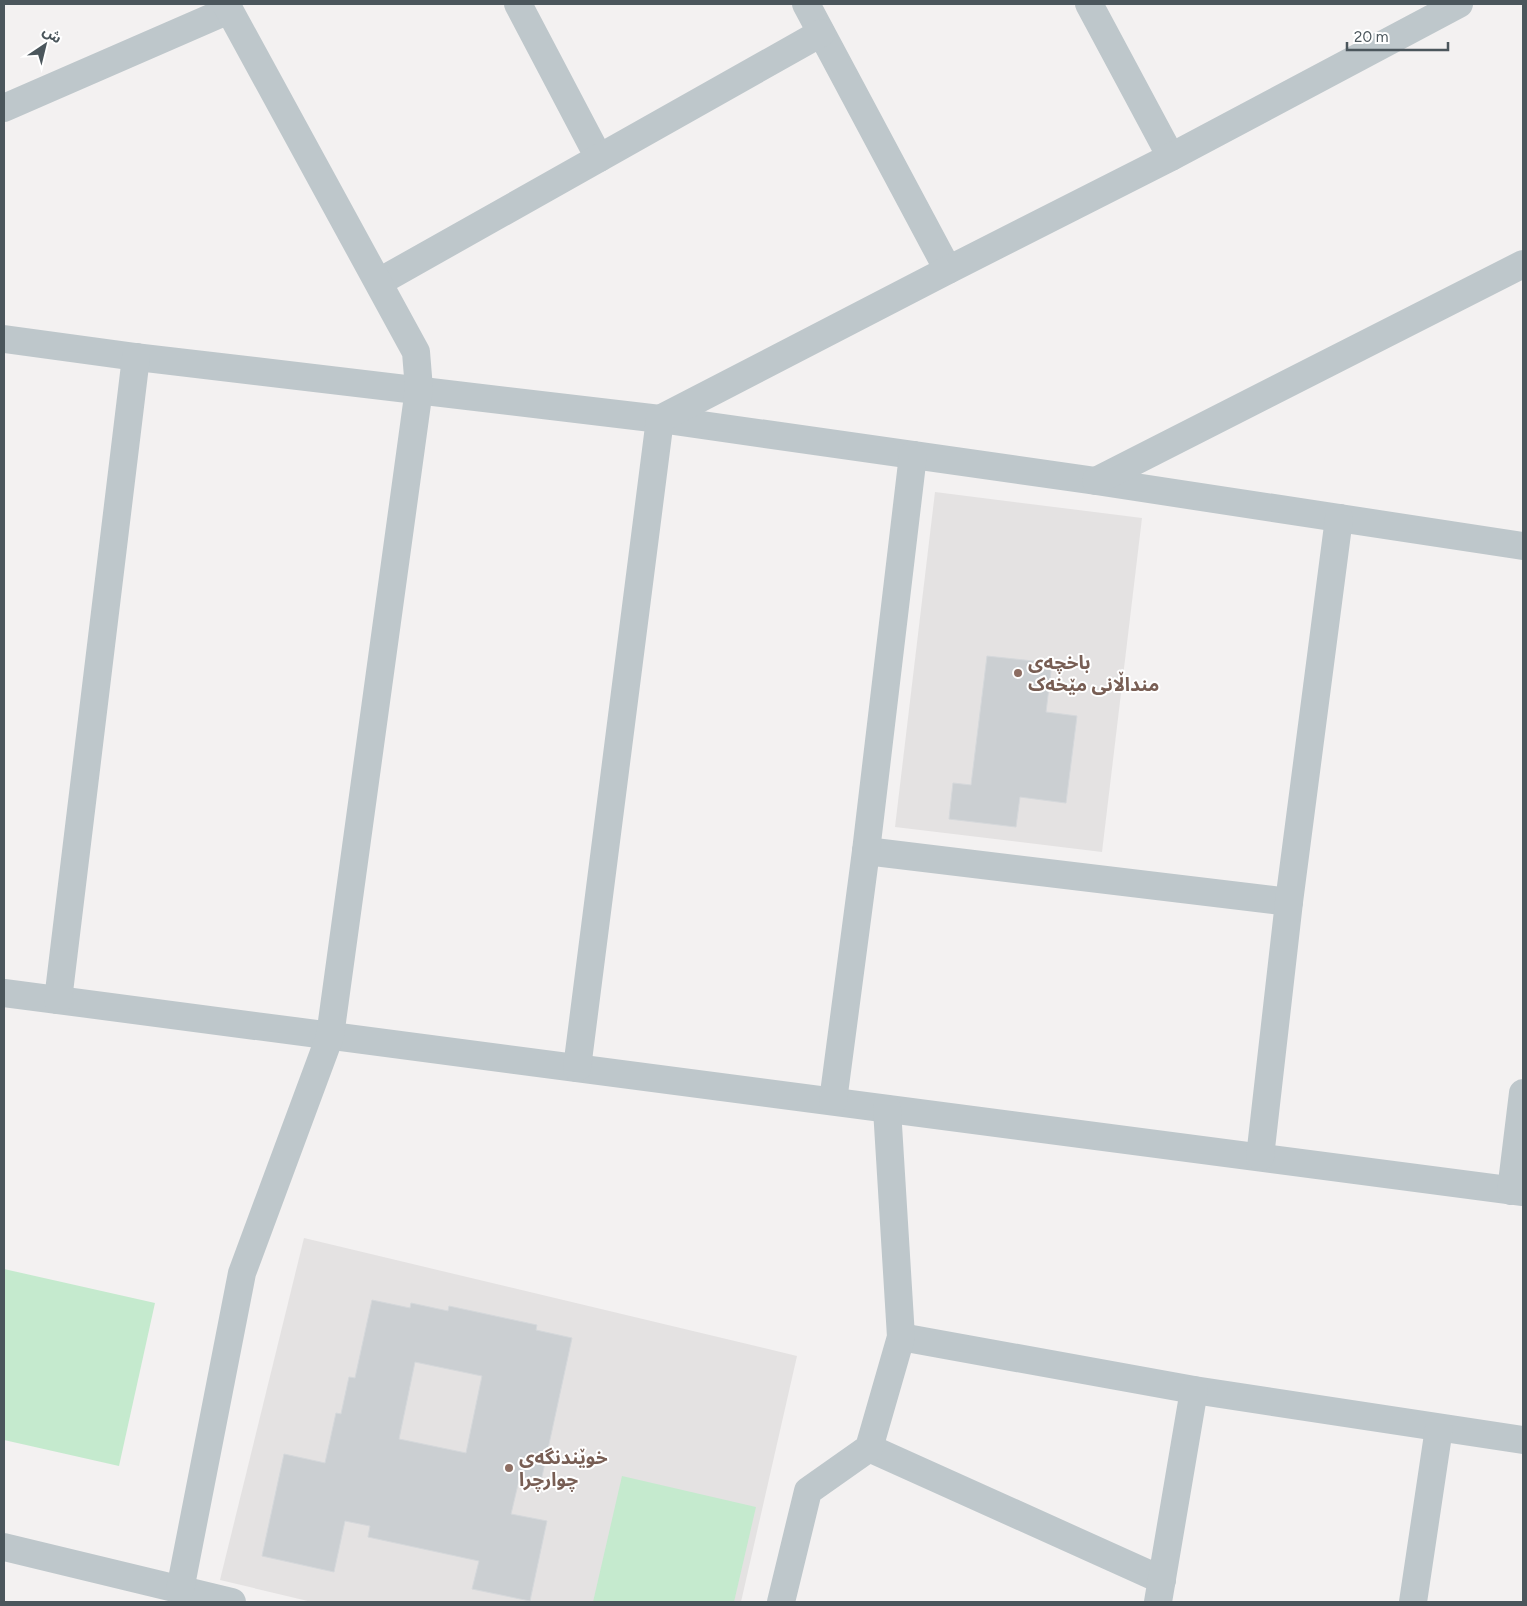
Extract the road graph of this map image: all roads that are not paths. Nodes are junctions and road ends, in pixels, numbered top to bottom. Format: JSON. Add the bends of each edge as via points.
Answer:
{"nodes":[{"id":1,"x":518,"y":4,"type":"edge"},
{"id":2,"x":806,"y":4,"type":"edge"},
{"id":3,"x":1089,"y":4,"type":"edge"},
{"id":4,"x":1459,"y":4,"type":"edge"},
{"id":5,"x":228,"y":7,"type":"edge"},
{"id":6,"x":821,"y":33,"type":"junction"},
{"id":7,"x":4,"y":108,"type":"edge"},
{"id":8,"x":1171,"y":157,"type":"junction"},
{"id":9,"x":599,"y":158,"type":"junction"},
{"id":10,"x":1523,"y":264,"type":"edge"},
{"id":11,"x":948,"y":270,"type":"junction"},
{"id":12,"x":379,"y":282,"type":"junction"},
{"id":13,"x":4,"y":339,"type":"edge"},
{"id":14,"x":136,"y":357,"type":"junction"},
{"id":15,"x":419,"y":389,"type":"junction"},
{"id":16,"x":660,"y":419,"type":"junction"},
{"id":17,"x":913,"y":455,"type":"junction"},
{"id":18,"x":1096,"y":481,"type":"junction"},
{"id":19,"x":1339,"y":518,"type":"junction"},
{"id":20,"x":1523,"y":546,"type":"edge"},
{"id":21,"x":866,"y":851,"type":"junction"},
{"id":22,"x":1289,"y":902,"type":"junction"},
{"id":23,"x":4,"y":993,"type":"edge"},
{"id":24,"x":58,"y":1000,"type":"junction"},
{"id":25,"x":330,"y":1036,"type":"junction"},
{"id":26,"x":577,"y":1068,"type":"junction"},
{"id":27,"x":1523,"y":1093,"type":"edge"},
{"id":28,"x":833,"y":1101,"type":"junction"},
{"id":29,"x":888,"y":1109,"type":"junction"},
{"id":30,"x":1260,"y":1158,"type":"junction"},
{"id":31,"x":1517,"y":1191,"type":"edge"},
{"id":32,"x":901,"y":1337,"type":"junction"},
{"id":33,"x":1194,"y":1390,"type":"junction"},
{"id":34,"x":1439,"y":1428,"type":"junction"},
{"id":35,"x":1523,"y":1440,"type":"edge"},
{"id":36,"x":869,"y":1448,"type":"junction"},
{"id":37,"x":4,"y":1547,"type":"edge"},
{"id":38,"x":180,"y":1590,"type":"junction"},
{"id":39,"x":1160,"y":1591,"type":"edge"},
{"id":40,"x":232,"y":1602,"type":"edge"},
{"id":41,"x":780,"y":1602,"type":"edge"},
{"id":42,"x":1413,"y":1602,"type":"edge"}],
"edges":[{"from":1,"to":9,"type":"street"},
{"from":2,"to":6,"type":"street"},
{"from":3,"to":8,"type":"street"},
{"from":4,"to":8,"type":"street"},
{"from":5,"to":7,"type":"street"},
{"from":5,"to":12,"type":"street"},
{"from":6,"to":9,"type":"street"},
{"from":6,"to":11,"type":"street"},
{"from":8,"to":11,"type":"street"},
{"from":9,"to":12,"type":"street"},
{"from":10,"to":18,"type":"street"},
{"from":11,"to":16,"type":"street"},
{"from":12,"to":15,"type":"street","via":[[416,352]]},
{"from":13,"to":14,"type":"street"},
{"from":14,"to":15,"type":"street"},
{"from":14,"to":24,"type":"street"},
{"from":15,"to":16,"type":"street"},
{"from":15,"to":25,"type":"street"},
{"from":16,"to":17,"type":"street"},
{"from":16,"to":26,"type":"street"},
{"from":17,"to":18,"type":"street"},
{"from":17,"to":21,"type":"street"},
{"from":18,"to":19,"type":"street"},
{"from":19,"to":20,"type":"street"},
{"from":19,"to":22,"type":"street"},
{"from":21,"to":22,"type":"street"},
{"from":21,"to":28,"type":"street"},
{"from":22,"to":30,"type":"street"},
{"from":23,"to":24,"type":"street"},
{"from":24,"to":25,"type":"street"},
{"from":25,"to":26,"type":"street"},
{"from":25,"to":38,"type":"street","via":[[242,1273]]},
{"from":26,"to":28,"type":"street"},
{"from":27,"to":31,"type":"street"},
{"from":28,"to":29,"type":"street"},
{"from":29,"to":30,"type":"street"},
{"from":29,"to":32,"type":"street"},
{"from":30,"to":31,"type":"street"},
{"from":32,"to":33,"type":"street"},
{"from":32,"to":36,"type":"street"},
{"from":33,"to":34,"type":"street"},
{"from":33,"to":39,"type":"street"},
{"from":34,"to":35,"type":"street"},
{"from":34,"to":42,"type":"street"},
{"from":36,"to":39,"type":"street"},
{"from":36,"to":41,"type":"street","via":[[808,1491]]},
{"from":37,"to":38,"type":"street"},
{"from":38,"to":40,"type":"street"}]}
